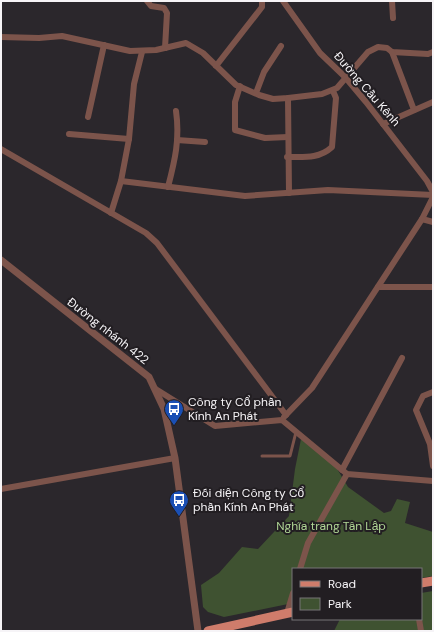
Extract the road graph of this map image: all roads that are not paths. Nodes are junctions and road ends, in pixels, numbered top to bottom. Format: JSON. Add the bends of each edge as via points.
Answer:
{"nodes":[{"id":1,"x":147,"y":1,"type":"edge"},
{"id":2,"x":262,"y":1,"type":"edge"},
{"id":3,"x":283,"y":1,"type":"edge"},
{"id":4,"x":392,"y":1,"type":"edge"},
{"id":5,"x":393,"y":18,"type":"dead end"},
{"id":6,"x":1,"y":37,"type":"edge"},
{"id":7,"x":104,"y":45,"type":"junction"},
{"id":8,"x":281,"y":46,"type":"dead end"},
{"id":9,"x":164,"y":48,"type":"junction"},
{"id":10,"x":142,"y":52,"type":"junction"},
{"id":11,"x":392,"y":52,"type":"junction"},
{"id":12,"x":433,"y":52,"type":"edge"},
{"id":13,"x":216,"y":66,"type":"junction"},
{"id":14,"x":346,"y":77,"type":"junction"},
{"id":15,"x":240,"y":86,"type":"junction"},
{"id":16,"x":333,"y":91,"type":"junction"},
{"id":17,"x":256,"y":93,"type":"junction"},
{"id":18,"x":288,"y":98,"type":"junction"},
{"id":19,"x":433,"y":102,"type":"edge"},
{"id":20,"x":414,"y":110,"type":"junction"},
{"id":21,"x":176,"y":111,"type":"dead end"},
{"id":22,"x":88,"y":117,"type":"dead end"},
{"id":23,"x":383,"y":124,"type":"junction"},
{"id":24,"x":69,"y":134,"type":"dead end"},
{"id":25,"x":288,"y":137,"type":"junction"},
{"id":26,"x":128,"y":139,"type":"junction"},
{"id":27,"x":177,"y":140,"type":"junction"},
{"id":28,"x":205,"y":142,"type":"dead end"},
{"id":29,"x":1,"y":149,"type":"edge"},
{"id":30,"x":287,"y":157,"type":"junction"},
{"id":31,"x":121,"y":181,"type":"junction"},
{"id":32,"x":168,"y":187,"type":"junction"},
{"id":33,"x":289,"y":193,"type":"junction"},
{"id":34,"x":433,"y":195,"type":"edge"},
{"id":35,"x":111,"y":213,"type":"junction"},
{"id":36,"x":422,"y":219,"type":"junction"},
{"id":37,"x":433,"y":222,"type":"edge"},
{"id":38,"x":1,"y":260,"type":"edge"},
{"id":39,"x":378,"y":287,"type":"junction"},
{"id":40,"x":433,"y":287,"type":"edge"},
{"id":41,"x":402,"y":358,"type":"dead end"},
{"id":42,"x":154,"y":388,"type":"junction"},
{"id":43,"x":433,"y":392,"type":"edge"},
{"id":44,"x":284,"y":418,"type":"junction"},
{"id":45,"x":296,"y":432,"type":"junction"},
{"id":46,"x":432,"y":448,"type":"edge"},
{"id":47,"x":262,"y":456,"type":"dead end"},
{"id":48,"x":175,"y":458,"type":"junction"},
{"id":49,"x":433,"y":466,"type":"edge"},
{"id":50,"x":342,"y":470,"type":"junction"},
{"id":51,"x":348,"y":474,"type":"junction"},
{"id":52,"x":433,"y":481,"type":"edge"},
{"id":53,"x":1,"y":489,"type":"edge"},
{"id":54,"x":300,"y":568,"type":"edge"},
{"id":55,"x":433,"y":581,"type":"edge"},
{"id":56,"x":422,"y":583,"type":"edge"},
{"id":57,"x":292,"y":599,"type":"edge"},
{"id":58,"x":290,"y":613,"type":"edge"},
{"id":59,"x":419,"y":620,"type":"edge"},
{"id":60,"x":198,"y":631,"type":"edge"},
{"id":61,"x":208,"y":631,"type":"edge"},
{"id":62,"x":421,"y":631,"type":"edge"}],
"edges":[{"from":1,"to":9,"type":"street","via":[[151,6],[164,8],[167,14]]},
{"from":2,"to":13,"type":"street","via":[[262,7],[255,17]]},
{"from":3,"to":14,"type":"street","name":"Đường Cầu Kênh","via":[[320,52]]},
{"from":4,"to":5,"type":"street"},
{"from":6,"to":7,"type":"street","via":[[62,36]]},
{"from":7,"to":10,"type":"street"},
{"from":7,"to":22,"type":"street"},
{"from":8,"to":17,"type":"street","via":[[264,72]]},
{"from":9,"to":10,"type":"street"},
{"from":9,"to":13,"type":"street","via":[[186,43],[203,53]]},
{"from":10,"to":26,"type":"street","via":[[134,84]]},
{"from":11,"to":12,"type":"street"},
{"from":11,"to":14,"type":"street","via":[[383,47],[368,52]]},
{"from":11,"to":20,"type":"street"},
{"from":13,"to":15,"type":"street"},
{"from":14,"to":16,"type":"street"},
{"from":14,"to":23,"type":"street","name":"Đường Cầu Kênh"},
{"from":15,"to":17,"type":"street"},
{"from":15,"to":25,"type":"street","via":[[235,102],[235,130],[265,138]]},
{"from":16,"to":18,"type":"street"},
{"from":16,"to":30,"type":"street","via":[[336,98],[332,147],[324,154]]},
{"from":17,"to":18,"type":"street","via":[[273,99]]},
{"from":18,"to":25,"type":"street"},
{"from":19,"to":20,"type":"street"},
{"from":20,"to":23,"type":"street"},
{"from":21,"to":27,"type":"street"},
{"from":23,"to":34,"type":"street","name":"Đường Cầu Kênh","via":[[428,181]]},
{"from":24,"to":26,"type":"street"},
{"from":25,"to":30,"type":"street"},
{"from":26,"to":31,"type":"street"},
{"from":27,"to":28,"type":"street"},
{"from":27,"to":32,"type":"street","via":[[176,157]]},
{"from":29,"to":35,"type":"street"},
{"from":30,"to":33,"type":"street"},
{"from":31,"to":32,"type":"street"},
{"from":31,"to":35,"type":"street"},
{"from":32,"to":33,"type":"street","via":[[245,196]]},
{"from":33,"to":34,"type":"street","via":[[328,190]]},
{"from":34,"to":36,"type":"street"},
{"from":35,"to":44,"type":"street","via":[[146,233],[157,243]]},
{"from":36,"to":37,"type":"street"},
{"from":36,"to":39,"type":"street"},
{"from":38,"to":42,"type":"street","name":"Đường nhánh 422","via":[[149,377]]},
{"from":39,"to":40,"type":"street"},
{"from":39,"to":44,"type":"street","via":[[312,388]]},
{"from":41,"to":50,"type":"street"},
{"from":42,"to":44,"type":"street","via":[[215,426]]},
{"from":42,"to":48,"type":"street","name":"Đường nhánh 422","via":[[164,409]]},
{"from":43,"to":46,"type":"street","via":[[423,396],[416,410]]},
{"from":44,"to":45,"type":"street"},
{"from":45,"to":47,"type":"lane","via":[[290,456]]},
{"from":45,"to":50,"type":"street"},
{"from":46,"to":49,"type":"street"},
{"from":48,"to":53,"type":"street"},
{"from":48,"to":60,"type":"street","name":"Đường nhánh 422"},
{"from":50,"to":51,"type":"street"},
{"from":51,"to":52,"type":"street"},
{"from":51,"to":54,"type":"street","via":[[308,543]]},
{"from":55,"to":56,"type":"main road"},
{"from":57,"to":58,"type":"street"},
{"from":58,"to":61,"type":"main road"},
{"from":59,"to":62,"type":"street"}]}
